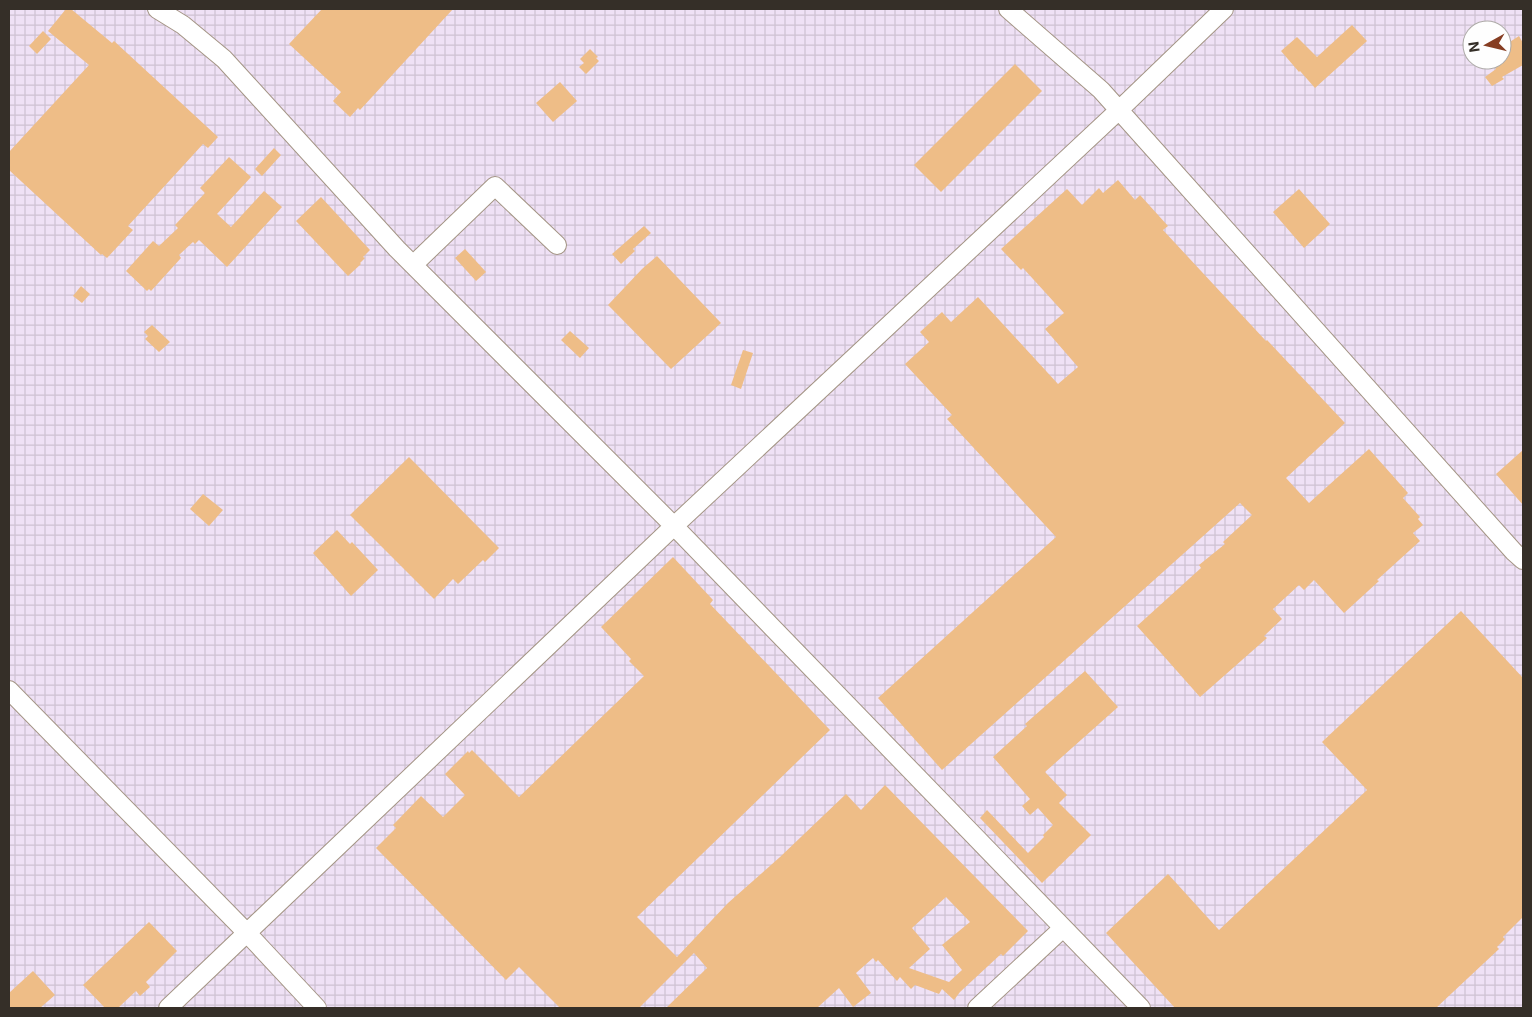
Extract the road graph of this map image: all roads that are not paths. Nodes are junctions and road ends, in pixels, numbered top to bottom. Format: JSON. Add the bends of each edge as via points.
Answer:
{"nodes":[{"id":1,"x":157,"y":9,"type":"edge"},
{"id":2,"x":1008,"y":9,"type":"edge"},
{"id":3,"x":1224,"y":9,"type":"edge"},
{"id":4,"x":1118,"y":111,"type":"junction"},
{"id":5,"x":557,"y":245,"type":"dead end"},
{"id":6,"x":413,"y":265,"type":"junction"},
{"id":7,"x":674,"y":526,"type":"junction"},
{"id":8,"x":1523,"y":560,"type":"edge"},
{"id":9,"x":9,"y":690,"type":"edge"},
{"id":10,"x":1063,"y":928,"type":"junction"},
{"id":11,"x":247,"y":933,"type":"junction"},
{"id":12,"x":168,"y":1008,"type":"edge"},
{"id":13,"x":317,"y":1008,"type":"edge"},
{"id":14,"x":977,"y":1008,"type":"edge"},
{"id":15,"x":1141,"y":1008,"type":"edge"}],
"edges":[{"from":1,"to":6,"type":"street","via":[[224,59]]},
{"from":2,"to":4,"type":"street","via":[[1101,90]]},
{"from":3,"to":4,"type":"street"},
{"from":4,"to":7,"type":"street"},
{"from":4,"to":8,"type":"street"},
{"from":5,"to":6,"type":"street","via":[[494,186]]},
{"from":6,"to":7,"type":"street"},
{"from":7,"to":10,"type":"street"},
{"from":7,"to":11,"type":"street"},
{"from":9,"to":11,"type":"street"},
{"from":10,"to":14,"type":"street"},
{"from":10,"to":15,"type":"street"},
{"from":11,"to":12,"type":"street"},
{"from":11,"to":13,"type":"street"}]}
